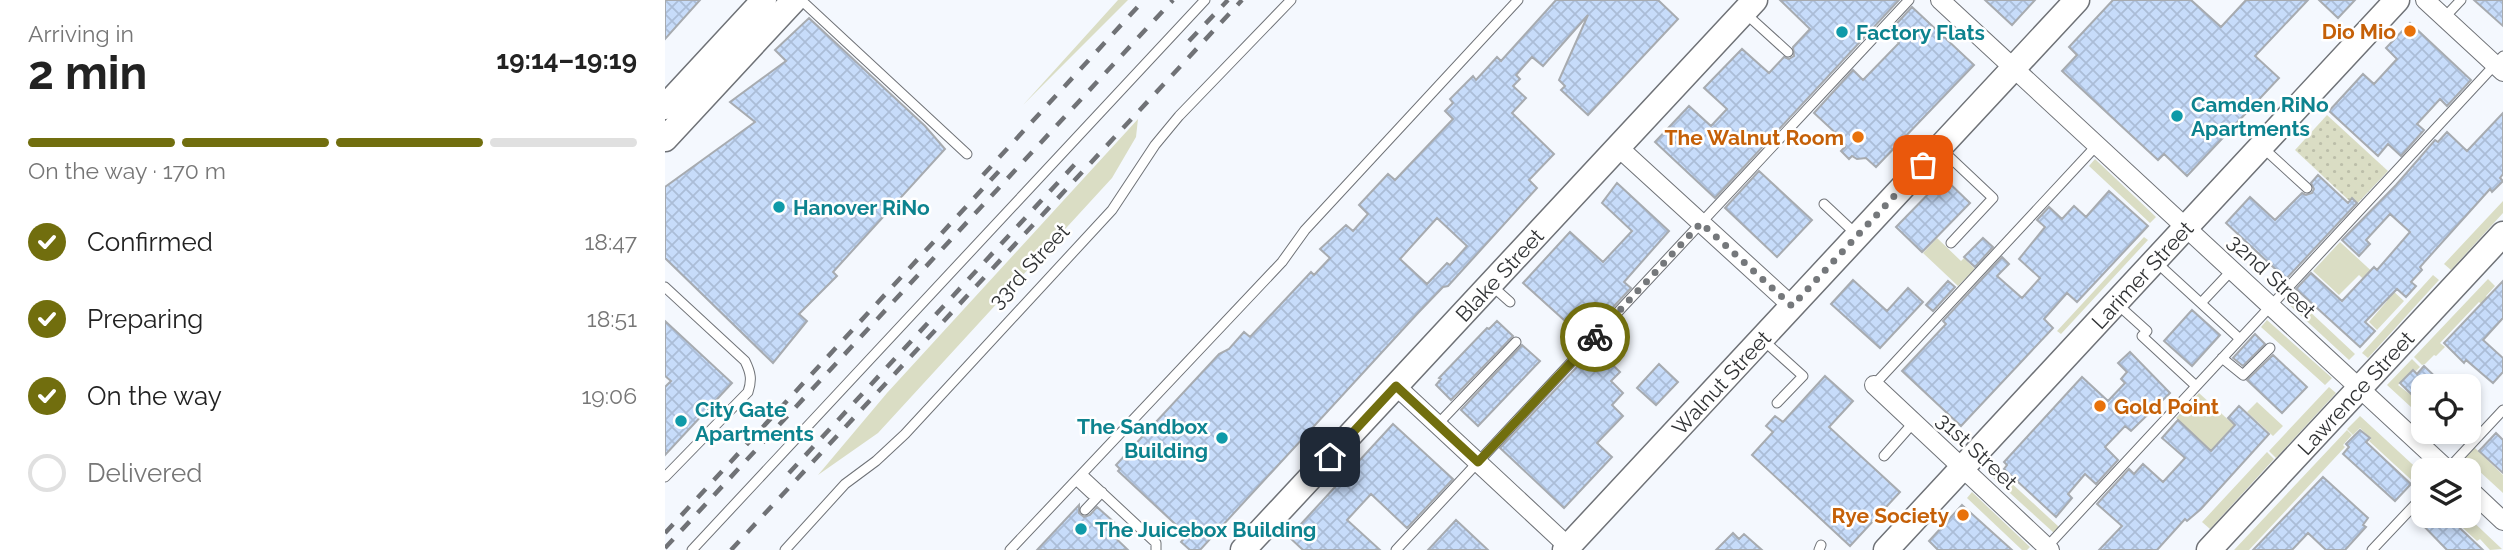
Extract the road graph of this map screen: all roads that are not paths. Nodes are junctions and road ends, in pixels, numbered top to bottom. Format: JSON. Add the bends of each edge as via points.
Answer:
{"nodes":[{"id":1,"x":764,"y":0,"type":"edge"},
{"id":2,"x":794,"y":0,"type":"edge"},
{"id":3,"x":801,"y":0,"type":"edge"},
{"id":4,"x":1205,"y":0,"type":"edge"},
{"id":5,"x":1291,"y":0,"type":"edge"},
{"id":6,"x":1518,"y":0,"type":"edge"},
{"id":7,"x":1909,"y":0,"type":"edge"},
{"id":8,"x":1940,"y":0,"type":"edge"},
{"id":9,"x":2077,"y":0,"type":"edge"},
{"id":10,"x":2397,"y":0,"type":"edge"},
{"id":11,"x":2425,"y":0,"type":"edge"},
{"id":12,"x":2461,"y":0,"type":"edge"},
{"id":13,"x":1749,"y":6,"type":"edge"},
{"id":14,"x":2444,"y":18,"type":"junction"},
{"id":15,"x":1789,"y":52,"type":"dead end"},
{"id":16,"x":2500,"y":64,"type":"edge"},
{"id":17,"x":2014,"y":68,"type":"junction"},
{"id":18,"x":665,"y":107,"type":"edge"},
{"id":19,"x":665,"y":139,"type":"edge"},
{"id":20,"x":2097,"y":145,"type":"junction"},
{"id":21,"x":2261,"y":146,"type":"junction"},
{"id":22,"x":1618,"y":147,"type":"junction"},
{"id":23,"x":1940,"y":148,"type":"junction"},
{"id":24,"x":967,"y":154,"type":"dead end"},
{"id":25,"x":2307,"y":188,"type":"dead end"},
{"id":26,"x":1824,"y":204,"type":"dead end"},
{"id":27,"x":1701,"y":223,"type":"junction"},
{"id":28,"x":2186,"y":228,"type":"junction"},
{"id":29,"x":2503,"y":234,"type":"edge"},
{"id":30,"x":1858,"y":236,"type":"junction"},
{"id":31,"x":1951,"y":243,"type":"dead end"},
{"id":32,"x":2155,"y":261,"type":"junction"},
{"id":33,"x":2232,"y":270,"type":"junction"},
{"id":34,"x":1490,"y":284,"type":"junction"},
{"id":35,"x":665,"y":287,"type":"edge"},
{"id":36,"x":1510,"y":302,"type":"dead end"},
{"id":37,"x":2116,"y":303,"type":"junction"},
{"id":38,"x":2201,"y":303,"type":"junction"},
{"id":39,"x":1792,"y":306,"type":"junction"},
{"id":40,"x":2271,"y":306,"type":"junction"},
{"id":41,"x":1762,"y":339,"type":"junction"},
{"id":42,"x":2240,"y":339,"type":"junction"},
{"id":43,"x":1516,"y":342,"type":"dead end"},
{"id":44,"x":2270,"y":348,"type":"dead end"},
{"id":45,"x":2223,"y":358,"type":"junction"},
{"id":46,"x":1874,"y":385,"type":"joint"},
{"id":47,"x":1396,"y":386,"type":"junction"},
{"id":48,"x":2196,"y":386,"type":"junction"},
{"id":49,"x":2360,"y":388,"type":"junction"},
{"id":50,"x":1777,"y":403,"type":"dead end"},
{"id":51,"x":2503,"y":410,"type":"edge"},
{"id":52,"x":1914,"y":422,"type":"junction"},
{"id":53,"x":1437,"y":425,"type":"junction"},
{"id":54,"x":1884,"y":456,"type":"dead end"},
{"id":55,"x":2434,"y":458,"type":"edge"},
{"id":56,"x":2458,"y":458,"type":"edge"},
{"id":57,"x":1478,"y":462,"type":"junction"},
{"id":58,"x":1962,"y":468,"type":"junction"},
{"id":59,"x":665,"y":477,"type":"edge"},
{"id":60,"x":1079,"y":477,"type":"junction"},
{"id":61,"x":1102,"y":492,"type":"junction"},
{"id":62,"x":2481,"y":500,"type":"edge"},
{"id":63,"x":2411,"y":509,"type":"edge"},
{"id":64,"x":1085,"y":510,"type":"dead end"},
{"id":65,"x":2503,"y":521,"type":"edge"},
{"id":66,"x":1893,"y":548,"type":"edge"},
{"id":67,"x":1569,"y":549,"type":"edge"},
{"id":68,"x":2047,"y":549,"type":"edge"},
{"id":69,"x":692,"y":550,"type":"edge"},
{"id":70,"x":785,"y":550,"type":"edge"},
{"id":71,"x":1010,"y":550,"type":"edge"},
{"id":72,"x":1156,"y":550,"type":"edge"},
{"id":73,"x":1243,"y":550,"type":"edge"},
{"id":74,"x":1396,"y":550,"type":"edge"},
{"id":75,"x":2209,"y":550,"type":"edge"},
{"id":76,"x":2372,"y":550,"type":"edge"}],
"edges":[{"from":1,"to":18,"type":"street"},
{"from":2,"to":19,"type":"street"},
{"from":3,"to":24,"type":"lane"},
{"from":4,"to":69,"type":"lane"},
{"from":5,"to":70,"type":"lane","name":"33rd Street","via":[[1154,145],[1112,210],[905,434],[845,484]]},
{"from":6,"to":60,"type":"lane","via":[[1305,230],[1282,262]]},
{"from":7,"to":27,"type":"lane"},
{"from":8,"to":17,"type":"street","name":"32nd Street"},
{"from":9,"to":17,"type":"street","name":"Walnut Street"},
{"from":10,"to":21,"type":"street","name":"Larimer Street"},
{"from":11,"to":14,"type":"street"},
{"from":12,"to":14,"type":"lane"},
{"from":13,"to":15,"type":"lane"},
{"from":13,"to":22,"type":"street","name":"Blake Street"},
{"from":14,"to":16,"type":"street"},
{"from":16,"to":40,"type":"lane"},
{"from":17,"to":20,"type":"street","name":"32nd Street"},
{"from":17,"to":23,"type":"street","name":"Walnut Street"},
{"from":20,"to":28,"type":"street","name":"32nd Street"},
{"from":20,"to":46,"type":"lane"},
{"from":21,"to":25,"type":"lane"},
{"from":21,"to":28,"type":"street","name":"Larimer Street"},
{"from":22,"to":27,"type":"street"},
{"from":22,"to":34,"type":"street","name":"Blake Street"},
{"from":23,"to":30,"type":"street","name":"Walnut Street"},
{"from":23,"to":31,"type":"lane","via":[[1993,198]]},
{"from":26,"to":30,"type":"lane"},
{"from":27,"to":39,"type":"street"},
{"from":27,"to":57,"type":"lane"},
{"from":28,"to":32,"type":"street","name":"Larimer Street"},
{"from":28,"to":33,"type":"street","name":"32nd Street"},
{"from":29,"to":49,"type":"street","name":"Lawrence Street"},
{"from":30,"to":39,"type":"street","name":"Walnut Street"},
{"from":32,"to":37,"type":"street","name":"Larimer Street"},
{"from":32,"to":38,"type":"lane"},
{"from":33,"to":38,"type":"lane"},
{"from":33,"to":40,"type":"street","name":"32nd Street"},
{"from":34,"to":36,"type":"lane"},
{"from":34,"to":47,"type":"street","name":"Blake Street"},
{"from":35,"to":59,"type":"lane","via":[[745,361],[751,372],[748,392]]},
{"from":37,"to":48,"type":"lane","via":[[2147,331],[2142,336]]},
{"from":37,"to":58,"type":"street","name":"Larimer Street"},
{"from":38,"to":42,"type":"lane"},
{"from":39,"to":41,"type":"street","name":"Walnut Street"},
{"from":40,"to":42,"type":"lane"},
{"from":40,"to":49,"type":"street","name":"32nd Street"},
{"from":41,"to":50,"type":"lane","via":[[1803,376]]},
{"from":41,"to":67,"type":"street","name":"Walnut Street"},
{"from":42,"to":45,"type":"lane"},
{"from":43,"to":53,"type":"lane"},
{"from":44,"to":45,"type":"lane","via":[[2243,375]]},
{"from":45,"to":48,"type":"lane"},
{"from":46,"to":52,"type":"street","name":"31st Street"},
{"from":47,"to":53,"type":"street"},
{"from":47,"to":73,"type":"street","name":"Blake Street"},
{"from":48,"to":68,"type":"lane"},
{"from":49,"to":55,"type":"street","name":"32nd Street"},
{"from":49,"to":75,"type":"street","name":"Lawrence Street"},
{"from":51,"to":56,"type":"lane"},
{"from":52,"to":54,"type":"lane"},
{"from":52,"to":58,"type":"street","name":"31st Street"},
{"from":53,"to":57,"type":"street"},
{"from":57,"to":67,"type":"street"},
{"from":57,"to":74,"type":"lane"},
{"from":58,"to":66,"type":"street","name":"Larimer Street"},
{"from":58,"to":68,"type":"street","name":"31st Street"},
{"from":60,"to":61,"type":"lane","via":[[1090,494]]},
{"from":60,"to":71,"type":"lane"},
{"from":61,"to":64,"type":"lane"},
{"from":61,"to":72,"type":"lane","via":[[1156,542]]},
{"from":62,"to":65,"type":"street"},
{"from":63,"to":76,"type":"lane"}]}
